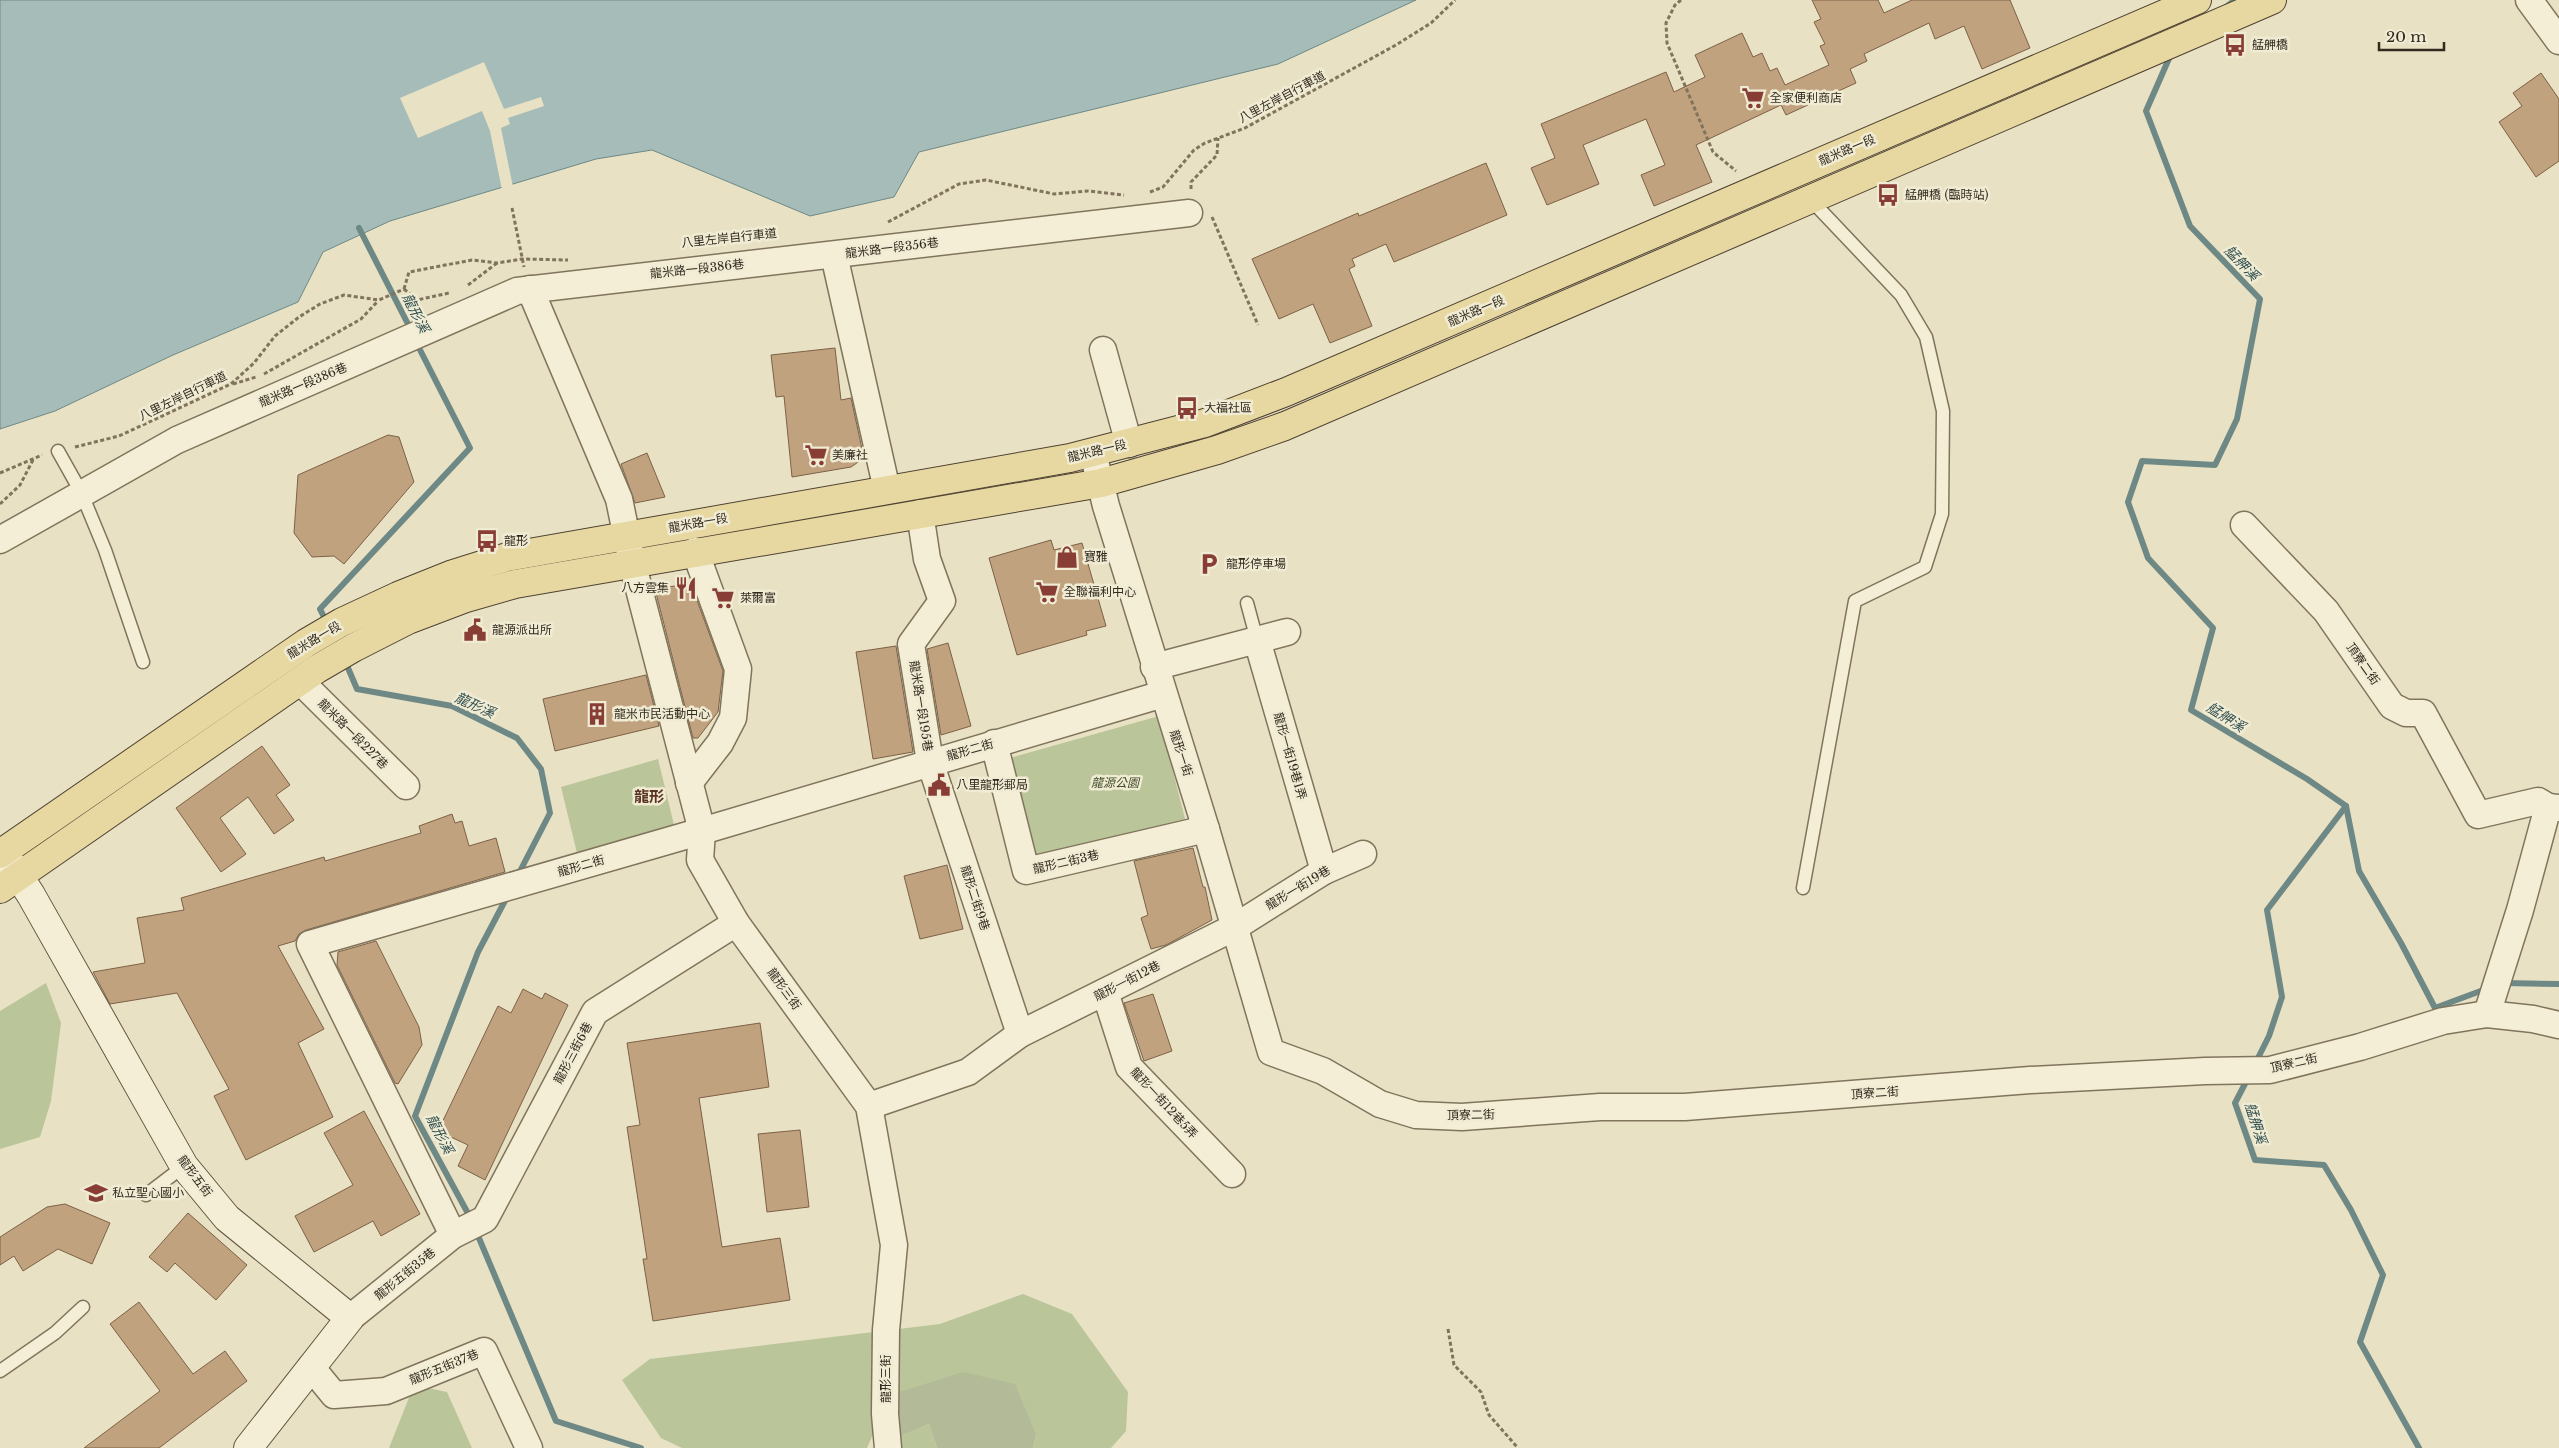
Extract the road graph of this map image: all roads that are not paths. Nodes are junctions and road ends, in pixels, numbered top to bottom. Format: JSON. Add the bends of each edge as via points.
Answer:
{"nodes":[{"id":1,"x":2196,"y":0,"type":"edge"},
{"id":2,"x":2529,"y":0,"type":"edge"},
{"id":3,"x":2264,"y":4,"type":"edge"},
{"id":4,"x":2559,"y":41,"type":"edge"},
{"id":5,"x":1810,"y":199,"type":"junction"},
{"id":6,"x":1189,"y":213,"type":"road end"},
{"id":7,"x":834,"y":255,"type":"junction"},
{"id":8,"x":530,"y":289,"type":"junction"},
{"id":9,"x":1103,"y":350,"type":"dead end"},
{"id":10,"x":1129,"y":444,"type":"junction"},
{"id":11,"x":58,"y":451,"type":"road end"},
{"id":12,"x":1094,"y":453,"type":"junction"},
{"id":13,"x":1101,"y":483,"type":"junction"},
{"id":14,"x":887,"y":490,"type":"junction"},
{"id":15,"x":81,"y":492,"type":"junction"},
{"id":16,"x":920,"y":513,"type":"junction"},
{"id":17,"x":2244,"y":525,"type":"dead end"},
{"id":18,"x":626,"y":535,"type":"junction"},
{"id":19,"x":0,"y":540,"type":"edge"},
{"id":20,"x":695,"y":551,"type":"junction"},
{"id":21,"x":632,"y":562,"type":"junction"},
{"id":22,"x":1247,"y":603,"type":"dead end"},
{"id":23,"x":403,"y":608,"type":"junction"},
{"id":24,"x":1287,"y":632,"type":"dead end"},
{"id":25,"x":1257,"y":640,"type":"junction"},
{"id":26,"x":143,"y":662,"type":"dead end"},
{"id":27,"x":1154,"y":667,"type":"junction"},
{"id":28,"x":309,"y":675,"type":"junction"},
{"id":29,"x":1163,"y":694,"type":"junction"},
{"id":30,"x":994,"y":743,"type":"junction"},
{"id":31,"x":930,"y":762,"type":"junction"},
{"id":32,"x":689,"y":783,"type":"junction"},
{"id":33,"x":406,"y":786,"type":"dead end"},
{"id":34,"x":2554,"y":808,"type":"edge"},
{"id":35,"x":1206,"y":829,"type":"junction"},
{"id":36,"x":702,"y":831,"type":"junction"},
{"id":37,"x":1,"y":851,"type":"edge"},
{"id":38,"x":1363,"y":854,"type":"dead end"},
{"id":39,"x":1324,"y":871,"type":"junction"},
{"id":40,"x":9,"y":883,"type":"edge"},
{"id":41,"x":1803,"y":888,"type":"dead end"},
{"id":42,"x":736,"y":923,"type":"junction"},
{"id":43,"x":1235,"y":927,"type":"junction"},
{"id":44,"x":1105,"y":992,"type":"junction"},
{"id":45,"x":2487,"y":1014,"type":"junction"},
{"id":46,"x":2559,"y":1025,"type":"edge"},
{"id":47,"x":1020,"y":1034,"type":"junction"},
{"id":48,"x":1271,"y":1052,"type":"joint"},
{"id":49,"x":869,"y":1106,"type":"junction"},
{"id":50,"x":184,"y":1166,"type":"junction"},
{"id":51,"x":1232,"y":1174,"type":"dead end"},
{"id":52,"x":146,"y":1195,"type":"dead end"},
{"id":53,"x":458,"y":1233,"type":"junction"},
{"id":54,"x":83,"y":1307,"type":"dead end"},
{"id":55,"x":350,"y":1318,"type":"junction"},
{"id":56,"x":311,"y":1368,"type":"junction"},
{"id":57,"x":0,"y":1371,"type":"edge"},
{"id":58,"x":248,"y":1448,"type":"edge"},
{"id":59,"x":529,"y":1448,"type":"edge"},
{"id":60,"x":888,"y":1448,"type":"edge"}],
"edges":[{"from":1,"to":10,"type":"main road","name":"龍米路一段","via":[[1286,392],[1205,423]]},
{"from":2,"to":4,"type":"street"},
{"from":3,"to":5,"type":"main road","name":"龍米路一段"},
{"from":5,"to":13,"type":"main road","name":"龍米路一段","via":[[1285,426],[1217,450]]},
{"from":5,"to":41,"type":"lane","via":[[1901,295],[1926,337],[1943,411],[1942,514],[1925,567],[1855,601]]},
{"from":6,"to":7,"type":"street","name":"龍米路一段356巷"},
{"from":7,"to":8,"type":"street","name":"龍米路一段386巷"},
{"from":7,"to":14,"type":"street","name":"龍米路一段356巷"},
{"from":8,"to":15,"type":"street","name":"龍米路一段386巷","via":[[517,291],[430,327],[177,440]]},
{"from":8,"to":18,"type":"street","via":[[618,499]]},
{"from":9,"to":10,"type":"street"},
{"from":10,"to":12,"type":"main road","name":"龍米路一段"},
{"from":11,"to":15,"type":"lane"},
{"from":12,"to":13,"type":"street","name":"龍形一街"},
{"from":12,"to":14,"type":"main road","name":"龍米路一段"},
{"from":13,"to":16,"type":"main road","name":"龍米路一段"},
{"from":13,"to":27,"type":"street","name":"龍形一街"},
{"from":14,"to":18,"type":"main road","name":"龍米路一段"},
{"from":15,"to":19,"type":"street","name":"龍米路一段386巷"},
{"from":15,"to":26,"type":"lane","via":[[105,550]]},
{"from":16,"to":20,"type":"main road","name":"龍米路一段"},
{"from":16,"to":31,"type":"street","name":"龍米路一段195巷","via":[[927,559],[942,601],[911,644]]},
{"from":17,"to":34,"type":"street","name":"頂寮二街","via":[[2326,611],[2392,706],[2406,713],[2423,713],[2478,815],[2538,801]]},
{"from":18,"to":21,"type":"street","name":"龍形三街"},
{"from":18,"to":23,"type":"main road","name":"龍米路一段","via":[[507,557],[453,574]]},
{"from":20,"to":21,"type":"main road","name":"龍米路一段"},
{"from":20,"to":32,"type":"street","via":[[738,669],[734,718],[720,743]]},
{"from":21,"to":23,"type":"main road","name":"龍米路一段","via":[[515,584],[466,598]]},
{"from":21,"to":32,"type":"street","name":"龍形三街"},
{"from":22,"to":25,"type":"lane"},
{"from":23,"to":28,"type":"main road","name":"龍米路一段","via":[[352,648]]},
{"from":23,"to":37,"type":"main road","name":"龍米路一段","via":[[342,622],[306,643]]},
{"from":24,"to":25,"type":"street"},
{"from":25,"to":27,"type":"street"},
{"from":25,"to":39,"type":"street","name":"龍形一街19巷1弄"},
{"from":27,"to":29,"type":"street","name":"龍形一街"},
{"from":28,"to":33,"type":"street","name":"龍米路一段227巷"},
{"from":28,"to":40,"type":"main road","name":"龍米路一段"},
{"from":29,"to":30,"type":"street","name":"龍形二街"},
{"from":29,"to":35,"type":"street","name":"龍形一街"},
{"from":30,"to":31,"type":"street","name":"龍形二街"},
{"from":30,"to":35,"type":"street","name":"龍形二街3巷","via":[[1026,872]]},
{"from":31,"to":36,"type":"street","name":"龍形二街"},
{"from":31,"to":47,"type":"street","name":"龍形二街9巷"},
{"from":32,"to":36,"type":"street","name":"龍形三街"},
{"from":34,"to":45,"type":"street","name":"頂寮二街"},
{"from":35,"to":43,"type":"street","name":"龍形一街"},
{"from":36,"to":42,"type":"street","name":"龍形三街","via":[[700,860]]},
{"from":36,"to":53,"type":"street","name":"龍形二街","via":[[310,944]]},
{"from":37,"to":40,"type":"street","name":"龍形五街"},
{"from":38,"to":39,"type":"street","name":"龍形一街19巷"},
{"from":39,"to":43,"type":"street","name":"龍形一街19巷"},
{"from":40,"to":50,"type":"street","name":"龍形五街","via":[[32,895]]},
{"from":42,"to":49,"type":"street","name":"龍形三街"},
{"from":42,"to":53,"type":"street","name":"龍形三街6巷","via":[[595,1012],[485,1219]]},
{"from":43,"to":44,"type":"street","name":"龍形一街12巷"},
{"from":43,"to":48,"type":"street","name":"龍形一街"},
{"from":44,"to":47,"type":"street","name":"龍形一街12巷"},
{"from":44,"to":51,"type":"street","name":"龍形一街12巷5弄","via":[[1129,1067]]},
{"from":45,"to":46,"type":"street","name":"頂寮二街"},
{"from":45,"to":48,"type":"street","name":"頂寮二街","via":[[2443,1021],[2360,1048],[2270,1070],[2030,1080],[1685,1108],[1600,1107],[1462,1117],[1416,1115],[1380,1104],[1323,1071]]},
{"from":47,"to":49,"type":"street","name":"龍形一街12巷","via":[[968,1072]]},
{"from":49,"to":60,"type":"street","name":"龍形三街","via":[[894,1245],[886,1330]]},
{"from":50,"to":52,"type":"lane"},
{"from":50,"to":55,"type":"street","name":"龍形五街","via":[[227,1218]]},
{"from":53,"to":55,"type":"street","name":"龍形五街35巷"},
{"from":54,"to":57,"type":"lane","via":[[55,1333]]},
{"from":55,"to":56,"type":"street"},
{"from":56,"to":58,"type":"street"},
{"from":56,"to":59,"type":"street","name":"龍形五街37巷","via":[[334,1395],[386,1391],[484,1351]]}]}
